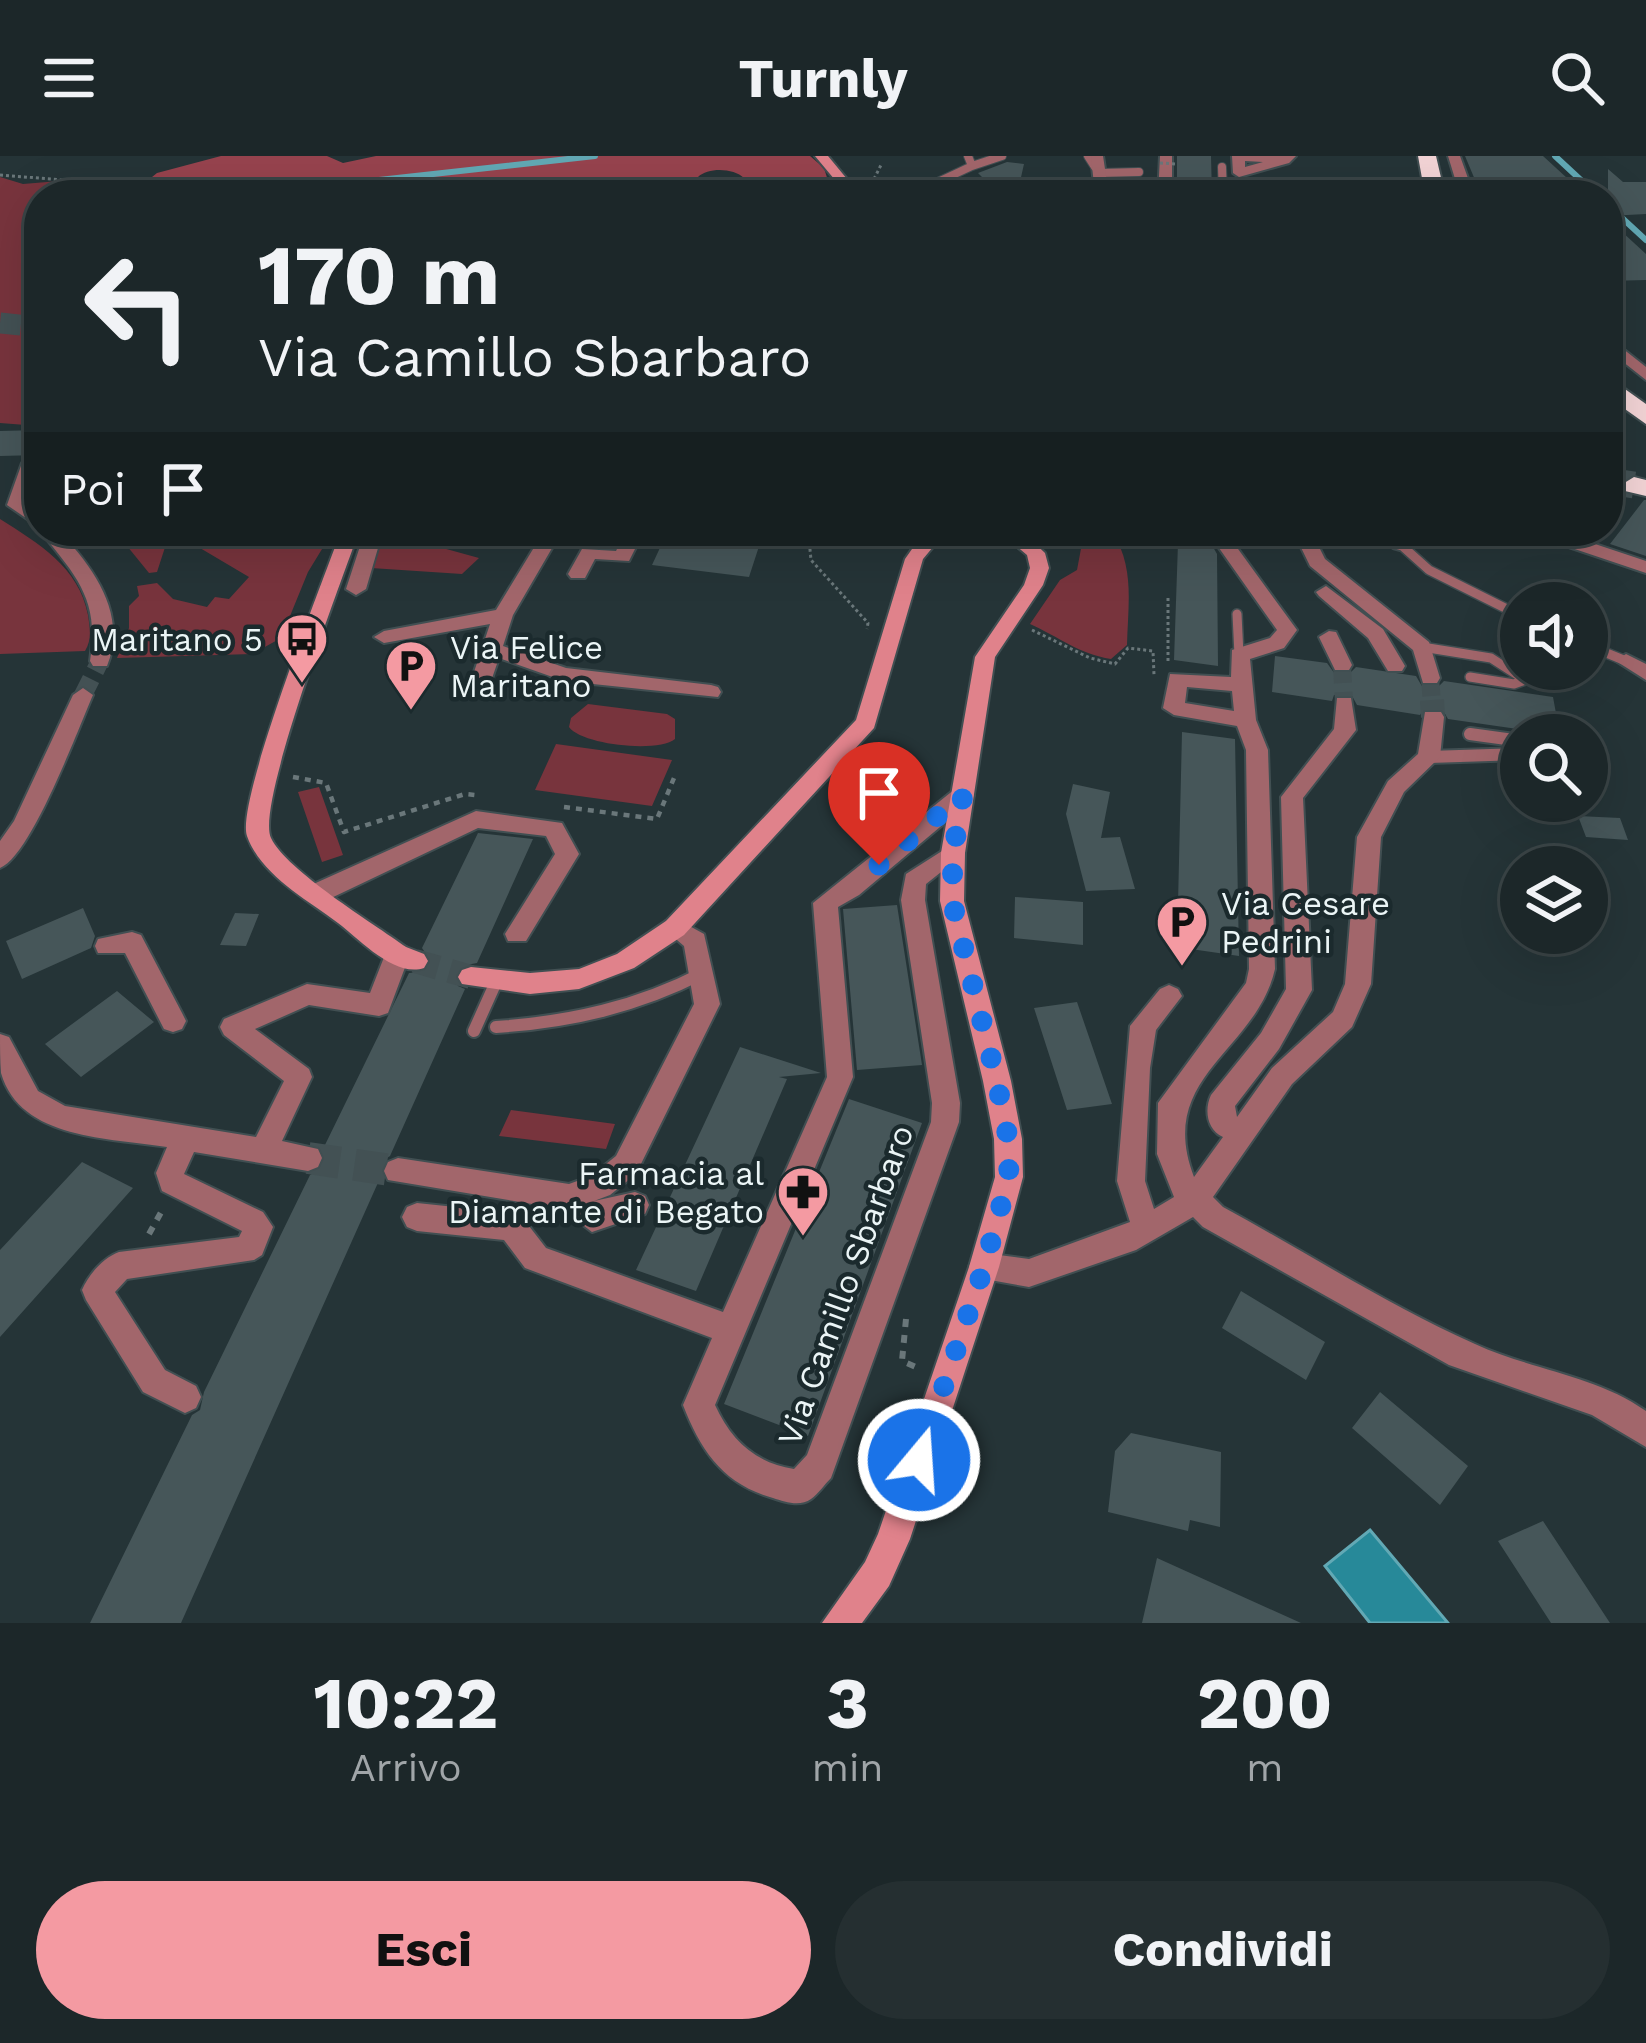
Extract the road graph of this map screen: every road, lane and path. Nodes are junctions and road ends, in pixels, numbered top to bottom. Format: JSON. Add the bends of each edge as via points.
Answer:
{"nodes":[{"id":1,"x":821,"y":156,"type":"edge"},
{"id":2,"x":968,"y":156,"type":"edge"},
{"id":3,"x":1002,"y":156,"type":"edge"},
{"id":4,"x":1095,"y":163,"type":"edge"},
{"id":5,"x":881,"y":165,"type":"dead end"},
{"id":6,"x":971,"y":166,"type":"junction"},
{"id":7,"x":1222,"y":167,"type":"dead end"},
{"id":8,"x":1138,"y":172,"type":"dead end"},
{"id":9,"x":0,"y":175,"type":"edge"},
{"id":10,"x":63,"y":180,"type":"edge"},
{"id":11,"x":841,"y":180,"type":"edge"},
{"id":12,"x":874,"y":180,"type":"edge"},
{"id":13,"x":942,"y":180,"type":"edge"},
{"id":14,"x":1222,"y":180,"type":"edge"},
{"id":15,"x":1623,"y":355,"type":"edge"},
{"id":16,"x":1646,"y":376,"type":"edge"},
{"id":17,"x":1623,"y":397,"type":"edge"},
{"id":18,"x":1646,"y":417,"type":"edge"},
{"id":19,"x":24,"y":483,"type":"edge"},
{"id":20,"x":24,"y":511,"type":"edge"},
{"id":21,"x":62,"y":546,"type":"edge"},
{"id":22,"x":344,"y":546,"type":"edge"},
{"id":23,"x":369,"y":546,"type":"edge"},
{"id":24,"x":544,"y":546,"type":"edge"},
{"id":25,"x":628,"y":546,"type":"edge"},
{"id":26,"x":810,"y":546,"type":"edge"},
{"id":27,"x":926,"y":546,"type":"edge"},
{"id":28,"x":1030,"y":546,"type":"edge"},
{"id":29,"x":1227,"y":546,"type":"edge"},
{"id":30,"x":1310,"y":546,"type":"edge"},
{"id":31,"x":1404,"y":546,"type":"edge"},
{"id":32,"x":1587,"y":546,"type":"edge"},
{"id":33,"x":1322,"y":567,"type":"junction"},
{"id":34,"x":1646,"y":567,"type":"edge"},
{"id":35,"x":578,"y":574,"type":"dead end"},
{"id":36,"x":356,"y":589,"type":"dead end"},
{"id":37,"x":1168,"y":598,"type":"dead end"},
{"id":38,"x":1500,"y":606,"type":"edge"},
{"id":39,"x":1237,"y":614,"type":"dead end"},
{"id":40,"x":503,"y":615,"type":"junction"},
{"id":41,"x":997,"y":632,"type":"junction"},
{"id":42,"x":384,"y":637,"type":"dead end"},
{"id":43,"x":1329,"y":637,"type":"dead end"},
{"id":44,"x":891,"y":644,"type":"junction"},
{"id":45,"x":1422,"y":647,"type":"junction"},
{"id":46,"x":492,"y":650,"type":"junction"},
{"id":47,"x":1608,"y":654,"type":"edge"},
{"id":48,"x":1239,"y":655,"type":"junction"},
{"id":49,"x":100,"y":661,"type":"tunnel mouth"},
{"id":50,"x":1625,"y":661,"type":"joint"},
{"id":51,"x":1342,"y":665,"type":"tunnel mouth"},
{"id":52,"x":1395,"y":666,"type":"dead end"},
{"id":53,"x":1646,"y":673,"type":"edge"},
{"id":54,"x":1470,"y":677,"type":"dead end"},
{"id":55,"x":1430,"y":678,"type":"tunnel mouth"},
{"id":56,"x":1176,"y":680,"type":"junction"},
{"id":57,"x":1240,"y":685,"type":"junction"},
{"id":58,"x":479,"y":687,"type":"dead end"},
{"id":59,"x":711,"y":692,"type":"dead end"},
{"id":60,"x":82,"y":695,"type":"tunnel mouth"},
{"id":61,"x":1344,"y":703,"type":"tunnel mouth"},
{"id":62,"x":1432,"y":716,"type":"tunnel mouth"},
{"id":63,"x":1245,"y":720,"type":"junction"},
{"id":64,"x":1469,"y":734,"type":"dead end"},
{"id":65,"x":1500,"y":738,"type":"edge"},
{"id":66,"x":1500,"y":755,"type":"edge"},
{"id":67,"x":1429,"y":757,"type":"junction"},
{"id":68,"x":963,"y":795,"type":"junction"},
{"id":69,"x":953,"y":853,"type":"junction"},
{"id":70,"x":0,"y":859,"type":"edge"},
{"id":71,"x":318,"y":893,"type":"junction"},
{"id":72,"x":675,"y":928,"type":"junction"},
{"id":73,"x":518,"y":934,"type":"dead end"},
{"id":74,"x":107,"y":946,"type":"dead end"},
{"id":75,"x":704,"y":972,"type":"junction"},
{"id":76,"x":483,"y":980,"type":"joint"},
{"id":77,"x":1169,"y":996,"type":"dead end"},
{"id":78,"x":173,"y":1021,"type":"dead end"},
{"id":79,"x":496,"y":1028,"type":"dead end"},
{"id":80,"x":474,"y":1031,"type":"dead end"},
{"id":81,"x":0,"y":1045,"type":"edge"},
{"id":82,"x":1242,"y":1133,"type":"junction"},
{"id":83,"x":185,"y":1139,"type":"junction"},
{"id":84,"x":263,"y":1151,"type":"junction"},
{"id":85,"x":308,"y":1158,"type":"tunnel mouth"},
{"id":86,"x":398,"y":1171,"type":"tunnel mouth"},
{"id":87,"x":170,"y":1173,"type":"junction"},
{"id":88,"x":569,"y":1197,"type":"junction"},
{"id":89,"x":1194,"y":1201,"type":"junction"},
{"id":90,"x":635,"y":1205,"type":"dead end"},
{"id":91,"x":417,"y":1217,"type":"dead end"},
{"id":92,"x":1150,"y":1229,"type":"junction"},
{"id":93,"x":132,"y":1264,"type":"junction"},
{"id":94,"x":984,"y":1267,"type":"junction"},
{"id":95,"x":884,"y":1288,"type":"junction"},
{"id":96,"x":731,"y":1330,"type":"junction"},
{"id":97,"x":946,"y":1378,"type":"junction"},
{"id":98,"x":185,"y":1397,"type":"dead end"},
{"id":99,"x":1646,"y":1431,"type":"edge"},
{"id":100,"x":840,"y":1623,"type":"edge"}],
"edges":[{"from":1,"to":11,"type":"street"},
{"from":2,"to":6,"type":"lane"},
{"from":3,"to":6,"type":"lane"},
{"from":4,"to":8,"type":"lane"},
{"from":5,"to":12,"type":"path"},
{"from":6,"to":13,"type":"lane"},
{"from":7,"to":14,"type":"lane"},
{"from":9,"to":10,"type":"path"},
{"from":15,"to":16,"type":"street"},
{"from":17,"to":18,"type":"highway"},
{"from":19,"to":20,"type":"street","via":[[16,505]]},
{"from":21,"to":49,"type":"street","via":[[102,604]]},
{"from":22,"to":71,"type":"street","via":[[255,819],[261,848]]},
{"from":23,"to":36,"type":"street"},
{"from":24,"to":40,"type":"street"},
{"from":25,"to":35,"type":"street","via":[[622,557],[589,553]]},
{"from":26,"to":44,"type":"path","via":[[811,560],[868,622],[866,640]]},
{"from":27,"to":44,"type":"street"},
{"from":28,"to":41,"type":"street","via":[[1039,580]]},
{"from":29,"to":48,"type":"street","via":[[1287,630],[1277,643]]},
{"from":30,"to":33,"type":"street"},
{"from":31,"to":38,"type":"lane","via":[[1429,571]]},
{"from":32,"to":34,"type":"street"},
{"from":33,"to":45,"type":"street"},
{"from":33,"to":52,"type":"street","via":[[1310,576],[1376,634]]},
{"from":37,"to":56,"type":"path","via":[[1168,665]]},
{"from":39,"to":48,"type":"lane"},
{"from":40,"to":42,"type":"street"},
{"from":40,"to":46,"type":"street"},
{"from":41,"to":56,"type":"path","via":[[1018,638],[1030,629],[1078,656],[1114,664],[1129,648],[1154,652],[1154,678]]},
{"from":41,"to":68,"type":"street","via":[[985,657]]},
{"from":43,"to":51,"type":"street"},
{"from":44,"to":72,"type":"street","via":[[866,723]]},
{"from":45,"to":54,"type":"lane","via":[[1488,656],[1525,680]]},
{"from":45,"to":55,"type":"street"},
{"from":46,"to":58,"type":"street"},
{"from":46,"to":59,"type":"street","via":[[564,674]]},
{"from":47,"to":50,"type":"lane"},
{"from":48,"to":57,"type":"street"},
{"from":50,"to":53,"type":"street"},
{"from":56,"to":57,"type":"street"},
{"from":56,"to":63,"type":"street","via":[[1175,711]]},
{"from":57,"to":63,"type":"street"},
{"from":60,"to":70,"type":"street","via":[[24,825]]},
{"from":61,"to":82,"type":"street","via":[[1345,730],[1292,797],[1298,990],[1270,1041],[1220,1102],[1223,1124]]},
{"from":62,"to":67,"type":"street"},
{"from":63,"to":89,"type":"street","via":[[1257,750],[1262,969],[1258,986],[1172,1103],[1173,1166]]},
{"from":64,"to":65,"type":"lane"},
{"from":66,"to":67,"type":"lane"},
{"from":67,"to":82,"type":"street","via":[[1388,798],[1369,837],[1358,984],[1343,1019],[1282,1076]]},
{"from":68,"to":69,"type":"street"},
{"from":68,"to":96,"type":"street","name":"Via Camillo Sbarbaro","via":[[825,903],[840,1077]]},
{"from":69,"to":94,"type":"street","via":[[952,901],[1008,1138],[1005,1198]]},
{"from":69,"to":95,"type":"street","name":"Via Camillo Sbarbaro","via":[[914,880],[945,1121]]},
{"from":71,"to":73,"type":"street","via":[[476,819],[554,829],[567,854]]},
{"from":71,"to":84,"type":"street","via":[[406,957],[379,1005],[307,994],[226,1028],[298,1077]]},
{"from":72,"to":75,"type":"street","via":[[695,941]]},
{"from":72,"to":76,"type":"street","via":[[587,980]]},
{"from":74,"to":78,"type":"street","via":[[132,942]]},
{"from":75,"to":79,"type":"lane","via":[[621,1010]]},
{"from":75,"to":88,"type":"street","via":[[707,1004],[626,1165]]},
{"from":76,"to":80,"type":"lane"},
{"from":77,"to":92,"type":"street","via":[[1143,1026],[1137,1068],[1131,1181]]},
{"from":81,"to":83,"type":"street","via":[[28,1099],[60,1117]]},
{"from":82,"to":89,"type":"street"},
{"from":83,"to":84,"type":"street"},
{"from":83,"to":87,"type":"street"},
{"from":84,"to":85,"type":"street"},
{"from":86,"to":88,"type":"street"},
{"from":87,"to":93,"type":"path","via":[[159,1192],[168,1200]]},
{"from":87,"to":93,"type":"street","via":[[178,1186],[254,1222],[258,1235],[244,1250]]},
{"from":88,"to":90,"type":"street","via":[[592,1219]]},
{"from":89,"to":92,"type":"street"},
{"from":89,"to":99,"type":"street","via":[[1460,1354],[1607,1402]]},
{"from":91,"to":96,"type":"street","via":[[512,1228],[536,1258]]},
{"from":92,"to":94,"type":"street","via":[[1029,1273]]},
{"from":93,"to":98,"type":"street","via":[[107,1273],[97,1290],[154,1381]]},
{"from":94,"to":97,"type":"street"},
{"from":95,"to":96,"type":"street","name":"Via Camillo Sbarbaro","via":[[819,1466],[800,1487],[766,1484],[711,1441],[698,1405]]},
{"from":95,"to":97,"type":"path","via":[[907,1305],[902,1361]]},
{"from":97,"to":100,"type":"street","via":[[893,1539]]}]}
